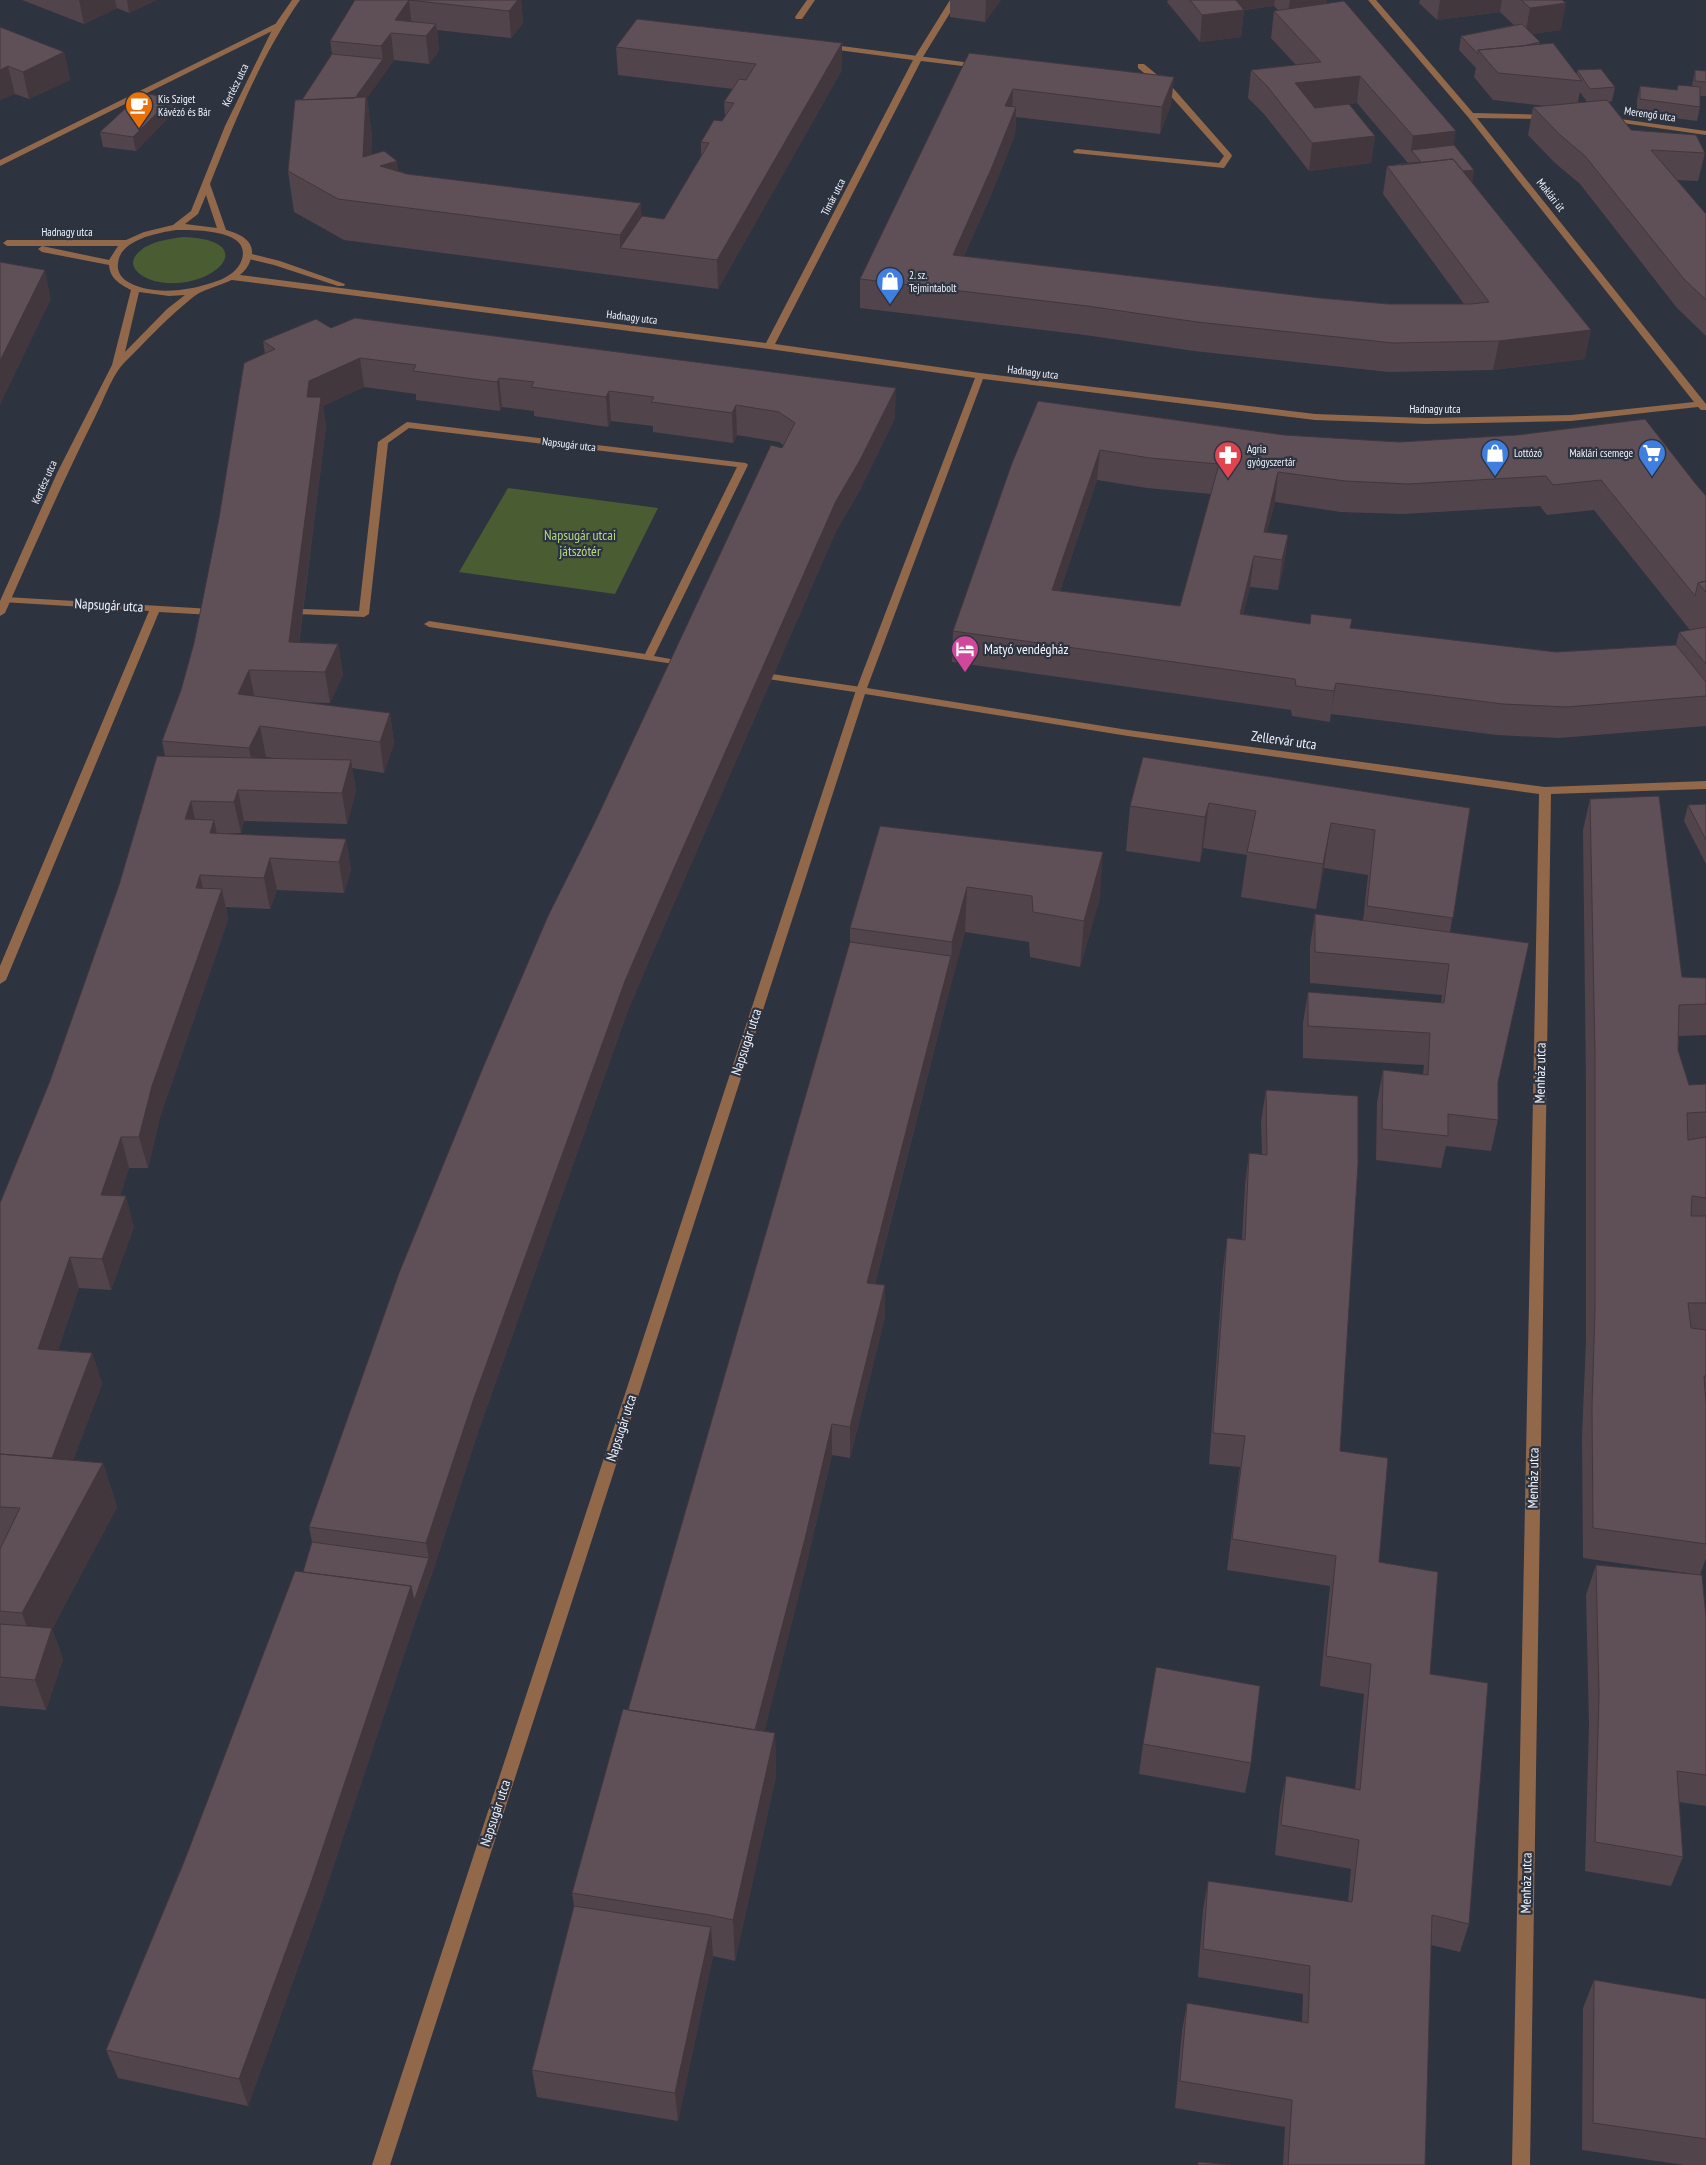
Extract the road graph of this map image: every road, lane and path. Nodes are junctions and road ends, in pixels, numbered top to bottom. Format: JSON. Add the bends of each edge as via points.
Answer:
{"nodes":[{"id":1,"x":296,"y":0,"type":"edge"},
{"id":2,"x":811,"y":0,"type":"edge"},
{"id":3,"x":954,"y":0,"type":"edge"},
{"id":4,"x":1372,"y":0,"type":"edge"},
{"id":5,"x":799,"y":17,"type":"dead end"},
{"id":6,"x":278,"y":26,"type":"junction"},
{"id":7,"x":820,"y":45,"type":"edge"},
{"id":8,"x":918,"y":58,"type":"junction"},
{"id":9,"x":1141,"y":66,"type":"dead end"},
{"id":10,"x":986,"y":67,"type":"edge"},
{"id":11,"x":1151,"y":87,"type":"edge"},
{"id":12,"x":1170,"y":90,"type":"junction"},
{"id":13,"x":1471,"y":115,"type":"junction"},
{"id":14,"x":1555,"y":117,"type":"edge"},
{"id":15,"x":1602,"y":118,"type":"edge"},
{"id":16,"x":1706,"y":133,"type":"edge"},
{"id":17,"x":1077,"y":152,"type":"dead end"},
{"id":18,"x":0,"y":164,"type":"edge"},
{"id":19,"x":207,"y":186,"type":"junction"},
{"id":20,"x":176,"y":227,"type":"junction"},
{"id":21,"x":222,"y":230,"type":"junction"},
{"id":22,"x":3,"y":242,"type":"edge"},
{"id":23,"x":127,"y":243,"type":"junction"},
{"id":24,"x":248,"y":256,"type":"junction"},
{"id":25,"x":112,"y":263,"type":"junction"},
{"id":26,"x":232,"y":277,"type":"junction"},
{"id":27,"x":136,"y":288,"type":"junction"},
{"id":28,"x":196,"y":291,"type":"junction"},
{"id":29,"x":367,"y":292,"type":"junction"},
{"id":30,"x":769,"y":346,"type":"junction"},
{"id":31,"x":117,"y":365,"type":"junction"},
{"id":32,"x":980,"y":376,"type":"junction"},
{"id":33,"x":1703,"y":407,"type":"edge"},
{"id":34,"x":6,"y":600,"type":"junction"},
{"id":35,"x":156,"y":608,"type":"junction"},
{"id":36,"x":212,"y":612,"type":"edge"},
{"id":37,"x":302,"y":612,"type":"dead end"},
{"id":38,"x":0,"y":613,"type":"edge"},
{"id":39,"x":429,"y":624,"type":"dead end"},
{"id":40,"x":648,"y":658,"type":"junction"},
{"id":41,"x":683,"y":664,"type":"edge"},
{"id":42,"x":772,"y":677,"type":"edge"},
{"id":43,"x":861,"y":690,"type":"junction"},
{"id":44,"x":1706,"y":785,"type":"edge"},
{"id":45,"x":1546,"y":791,"type":"junction"},
{"id":46,"x":0,"y":980,"type":"edge"},
{"id":47,"x":381,"y":2165,"type":"edge"},
{"id":48,"x":1521,"y":2165,"type":"edge"}],
"edges":[{"from":1,"to":6,"type":"street","name":"Kertész utca"},
{"from":2,"to":5,"type":"street"},
{"from":3,"to":8,"type":"street","name":"Tímár utca"},
{"from":4,"to":13,"type":"street","name":"Maklári út"},
{"from":6,"to":18,"type":"street"},
{"from":6,"to":19,"type":"street","name":"Kertész utca","via":[[229,126]]},
{"from":7,"to":8,"type":"street"},
{"from":8,"to":10,"type":"street"},
{"from":8,"to":30,"type":"street","name":"Tímár utca"},
{"from":9,"to":12,"type":"street"},
{"from":11,"to":12,"type":"street"},
{"from":12,"to":17,"type":"street","via":[[1228,156],[1221,166]]},
{"from":13,"to":14,"type":"street"},
{"from":13,"to":33,"type":"street","name":"Maklári út"},
{"from":15,"to":16,"type":"street","name":"Merengő utca"},
{"from":19,"to":20,"type":"street","name":"Kertész utca","via":[[196,212]]},
{"from":19,"to":21,"type":"street"},
{"from":20,"to":21,"type":"street"},
{"from":20,"to":23,"type":"street","via":[[142,235]]},
{"from":21,"to":24,"type":"street","via":[[246,246]]},
{"from":22,"to":23,"type":"street","name":"Hadnagy utca"},
{"from":22,"to":25,"type":"street","name":"Hadnagy utca"},
{"from":23,"to":25,"type":"street","via":[[116,253]]},
{"from":24,"to":26,"type":"street","via":[[244,266]]},
{"from":24,"to":29,"type":"street","name":"Hadnagy utca","via":[[277,262]]},
{"from":25,"to":27,"type":"street","via":[[114,273],[122,282]]},
{"from":26,"to":28,"type":"street"},
{"from":26,"to":29,"type":"street","name":"Hadnagy utca"},
{"from":27,"to":28,"type":"street","via":[[163,294]]},
{"from":27,"to":31,"type":"street","name":"Kertész utca"},
{"from":28,"to":31,"type":"street","name":"Kertész utca","via":[[170,311]]},
{"from":29,"to":30,"type":"street","name":"Hadnagy utca"},
{"from":30,"to":32,"type":"street","name":"Hadnagy utca"},
{"from":31,"to":34,"type":"street","name":"Kertész utca","via":[[62,473]]},
{"from":32,"to":33,"type":"street","name":"Hadnagy utca","via":[[1314,417],[1426,421],[1571,418]]},
{"from":32,"to":43,"type":"street","name":"Napsugár utca"},
{"from":34,"to":35,"type":"street","name":"Napsugár utca"},
{"from":34,"to":38,"type":"street","name":"Kertész utca"},
{"from":35,"to":36,"type":"street","name":"Napsugár utca"},
{"from":35,"to":46,"type":"street"},
{"from":37,"to":40,"type":"street","name":"Napsugár utca","via":[[364,614],[383,442],[408,425],[743,465]]},
{"from":39,"to":40,"type":"street"},
{"from":40,"to":41,"type":"street"},
{"from":42,"to":43,"type":"street"},
{"from":43,"to":45,"type":"street","name":"Zellervár utca","via":[[1128,734]]},
{"from":43,"to":47,"type":"street","name":"Napsugár utca"},
{"from":44,"to":45,"type":"street","name":"Zellervár utca"},
{"from":45,"to":48,"type":"street","name":"Menház utca"}]}
